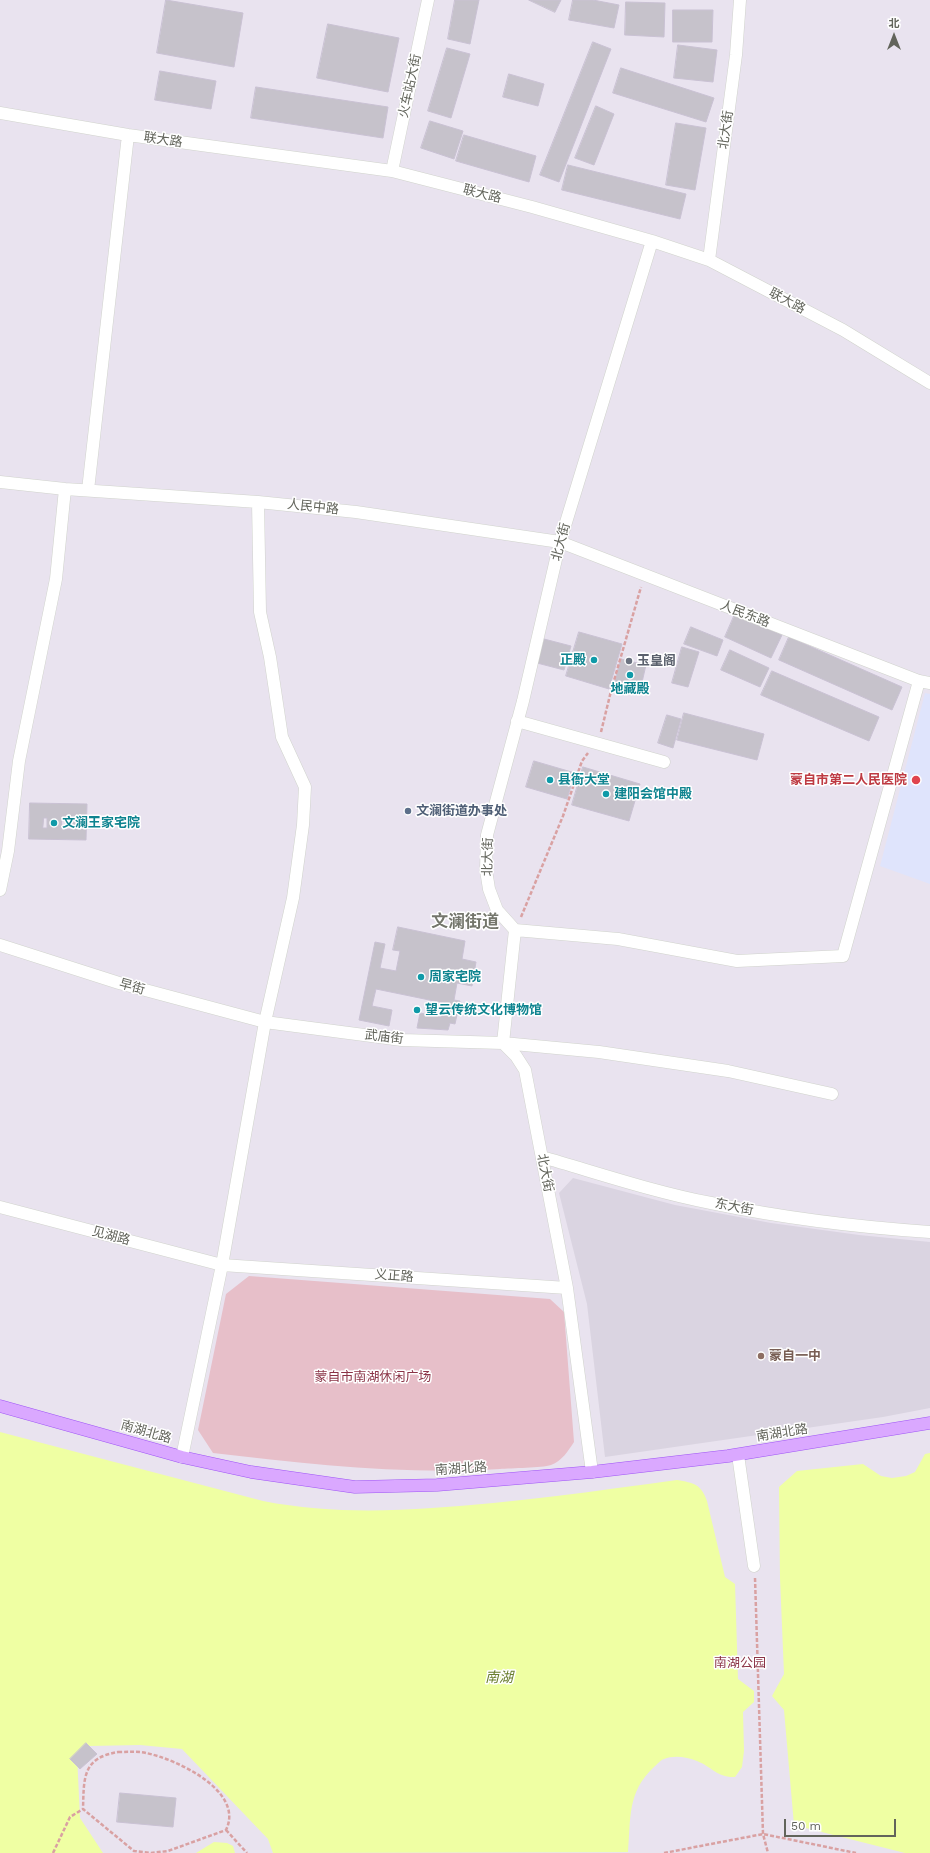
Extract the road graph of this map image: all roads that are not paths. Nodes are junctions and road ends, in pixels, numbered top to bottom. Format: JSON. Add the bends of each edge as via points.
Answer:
{"nodes":[{"id":1,"x":428,"y":0,"type":"edge"},
{"id":2,"x":740,"y":0,"type":"edge"},
{"id":3,"x":0,"y":114,"type":"edge"},
{"id":4,"x":128,"y":135,"type":"junction"},
{"id":5,"x":392,"y":171,"type":"junction"},
{"id":6,"x":652,"y":242,"type":"junction"},
{"id":7,"x":709,"y":260,"type":"junction"},
{"id":8,"x":930,"y":383,"type":"edge"},
{"id":9,"x":0,"y":482,"type":"edge"},
{"id":10,"x":65,"y":489,"type":"junction"},
{"id":11,"x":88,"y":490,"type":"junction"},
{"id":12,"x":258,"y":502,"type":"junction"},
{"id":13,"x":560,"y":542,"type":"junction"},
{"id":14,"x":924,"y":682,"type":"edge"},
{"id":15,"x":517,"y":721,"type":"junction"},
{"id":16,"x":664,"y":762,"type":"dead end"},
{"id":17,"x":0,"y":890,"type":"edge"},
{"id":18,"x":515,"y":930,"type":"junction"},
{"id":19,"x":0,"y":945,"type":"edge"},
{"id":20,"x":265,"y":1022,"type":"junction"},
{"id":21,"x":503,"y":1043,"type":"junction"},
{"id":22,"x":832,"y":1094,"type":"dead end"},
{"id":23,"x":542,"y":1156,"type":"junction"},
{"id":24,"x":0,"y":1207,"type":"edge"},
{"id":25,"x":930,"y":1232,"type":"edge"},
{"id":26,"x":222,"y":1265,"type":"junction"},
{"id":27,"x":567,"y":1288,"type":"junction"},
{"id":28,"x":0,"y":1406,"type":"edge"},
{"id":29,"x":930,"y":1423,"type":"edge"},
{"id":30,"x":738,"y":1455,"type":"junction"},
{"id":31,"x":182,"y":1457,"type":"junction"},
{"id":32,"x":592,"y":1472,"type":"junction"},
{"id":33,"x":754,"y":1566,"type":"road end"}],
"edges":[{"from":1,"to":5,"type":"street","name":"火车站大街"},
{"from":2,"to":7,"type":"street","name":"北大街","via":[[736,56]]},
{"from":3,"to":4,"type":"street","name":"联大路"},
{"from":4,"to":5,"type":"street","name":"联大路"},
{"from":4,"to":11,"type":"street"},
{"from":5,"to":6,"type":"street","name":"联大路","via":[[532,207]]},
{"from":6,"to":7,"type":"street","name":"联大路"},
{"from":6,"to":13,"type":"street","name":"北大街"},
{"from":7,"to":8,"type":"street","name":"联大路","via":[[843,330]]},
{"from":9,"to":10,"type":"street","name":"人民中路"},
{"from":10,"to":11,"type":"street","name":"人民中路"},
{"from":10,"to":17,"type":"street","via":[[56,579],[19,761],[8,851]]},
{"from":11,"to":12,"type":"street","name":"人民中路"},
{"from":12,"to":13,"type":"street","name":"人民中路","via":[[364,513]]},
{"from":12,"to":20,"type":"street","via":[[260,612],[282,736],[305,787],[303,825],[293,898]]},
{"from":13,"to":14,"type":"street","name":"人民东路"},
{"from":13,"to":15,"type":"street","name":"北大街"},
{"from":14,"to":18,"type":"street","via":[[843,956],[738,961],[618,939]]},
{"from":15,"to":16,"type":"street"},
{"from":15,"to":18,"type":"street","name":"北大街","via":[[487,835],[486,870],[489,889],[497,910]]},
{"from":18,"to":21,"type":"street"},
{"from":19,"to":20,"type":"street","name":"早街","via":[[119,983]]},
{"from":20,"to":21,"type":"street","name":"武庙街","via":[[402,1040]]},
{"from":20,"to":26,"type":"street"},
{"from":21,"to":22,"type":"street","name":"武庙街","via":[[599,1052],[728,1071]]},
{"from":21,"to":23,"type":"street","name":"北大街","via":[[525,1070]]},
{"from":23,"to":25,"type":"street","name":"东大街","via":[[710,1203],[797,1219]]},
{"from":23,"to":27,"type":"street","name":"北大街"},
{"from":24,"to":26,"type":"street","name":"见湖路"},
{"from":26,"to":27,"type":"street","name":"义正路"},
{"from":26,"to":31,"type":"street"},
{"from":27,"to":32,"type":"street","name":"北大街"},
{"from":28,"to":31,"type":"main road","name":"南湖北路"},
{"from":29,"to":30,"type":"main road","name":"南湖北路"},
{"from":30,"to":32,"type":"main road","name":"南湖北路"},
{"from":30,"to":33,"type":"street"},
{"from":31,"to":32,"type":"main road","name":"南湖北路","via":[[258,1473],[355,1487],[437,1486]]}]}
